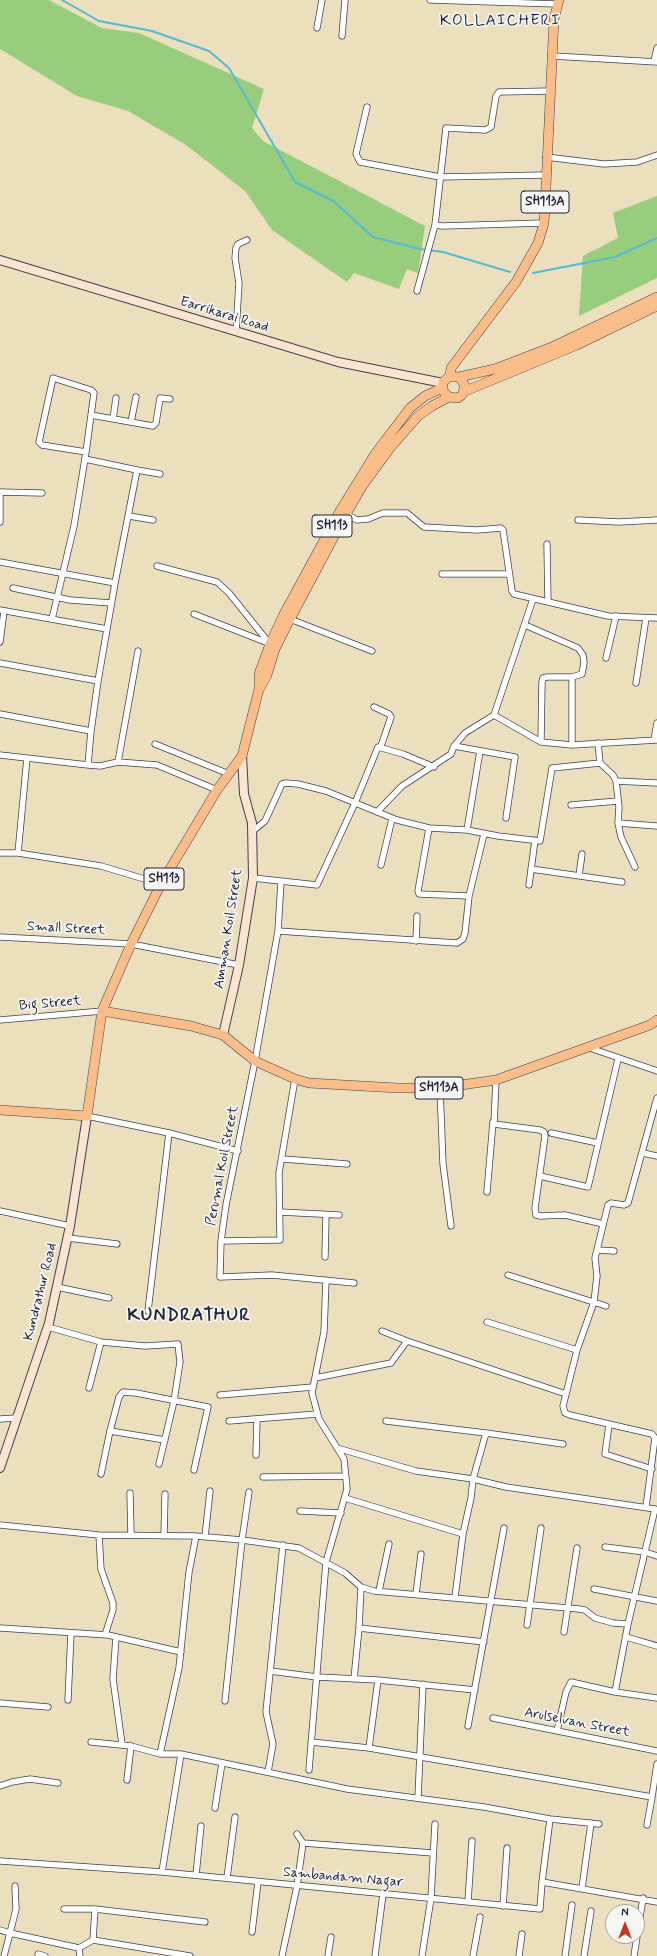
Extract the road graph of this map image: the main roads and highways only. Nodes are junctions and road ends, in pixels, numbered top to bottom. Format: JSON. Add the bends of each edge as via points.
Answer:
{"nodes":[{"id":1,"x":558,"y":2,"type":"edge"},
{"id":2,"x":657,"y":297,"type":"edge"},
{"id":3,"x":657,"y":306,"type":"edge"},
{"id":4,"x":448,"y":381,"type":"junction"},
{"id":5,"x":463,"y":392,"type":"junction"},
{"id":6,"x":449,"y":398,"type":"junction"},
{"id":7,"x":343,"y":512,"type":"junction"},
{"id":8,"x":273,"y":646,"type":"junction"},
{"id":9,"x":102,"y":1011,"type":"junction"},
{"id":10,"x":657,"y":1020,"type":"edge"},
{"id":11,"x":0,"y":1110,"type":"edge"}],
"edges":[{"from":1,"to":4,"type":"main road","number":"SH113A","via":[[554,19],[544,223],[538,243],[516,282],[451,368]]},
{"from":2,"to":4,"type":"main road","number":"SH113","via":[[552,347],[495,370]]},
{"from":3,"to":5,"type":"main road","number":"SH113","via":[[577,345]]},
{"from":4,"to":5,"type":"main road","via":[[464,382]]},
{"from":4,"to":6,"type":"main road","via":[[445,395]]},
{"from":4,"to":7,"type":"main road","number":"SH113","via":[[410,408],[375,454]]},
{"from":5,"to":6,"type":"main road","number":"SH113","via":[[458,398]]},
{"from":6,"to":7,"type":"main road","number":"SH113","via":[[432,406],[404,430]]},
{"from":7,"to":8,"type":"main road","number":"SH113"},
{"from":7,"to":8,"type":"main road","number":"SH113","via":[[290,619]]},
{"from":8,"to":9,"type":"main road","number":"SH113","via":[[259,674],[259,689],[242,756],[217,790],[161,884]]},
{"from":9,"to":10,"type":"main road","number":"SH113A","via":[[190,1026],[223,1035],[255,1061],[295,1080],[398,1088],[440,1088],[496,1080],[650,1025]]},
{"from":9,"to":11,"type":"main road","number":"SH113","via":[[87,1116]]}]}
